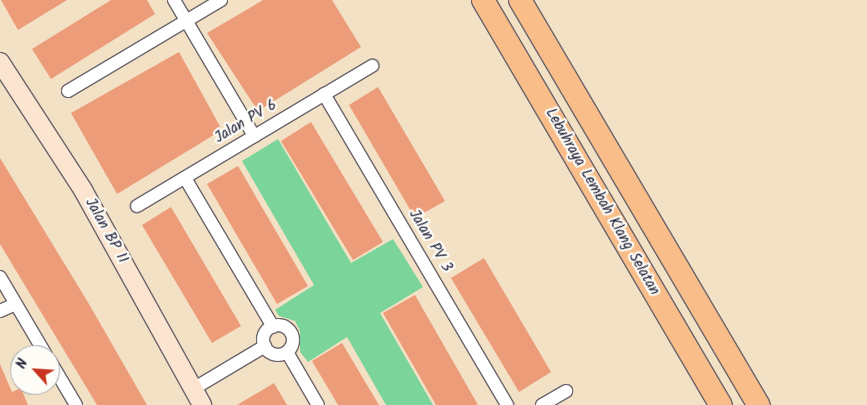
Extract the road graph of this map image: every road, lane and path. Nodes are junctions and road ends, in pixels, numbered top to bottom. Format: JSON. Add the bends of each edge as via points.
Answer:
{"nodes":[{"id":1,"x":174,"y":0,"type":"edge"},
{"id":2,"x":221,"y":0,"type":"edge"},
{"id":3,"x":483,"y":0,"type":"edge"},
{"id":4,"x":520,"y":0,"type":"edge"},
{"id":5,"x":186,"y":21,"type":"junction"},
{"id":6,"x":0,"y":62,"type":"edge"},
{"id":7,"x":372,"y":66,"type":"dead end"},
{"id":8,"x":68,"y":91,"type":"dead end"},
{"id":9,"x":324,"y":94,"type":"junction"},
{"id":10,"x":254,"y":136,"type":"junction"},
{"id":11,"x":185,"y":178,"type":"junction"},
{"id":12,"x":137,"y":206,"type":"dead end"},
{"id":13,"x":0,"y":277,"type":"edge"},
{"id":14,"x":16,"y":304,"type":"junction"},
{"id":15,"x":0,"y":311,"type":"edge"},
{"id":16,"x":273,"y":326,"type":"junction"},
{"id":17,"x":40,"y":345,"type":"edge"},
{"id":18,"x":265,"y":346,"type":"junction"},
{"id":19,"x":287,"y":352,"type":"junction"},
{"id":20,"x":60,"y":378,"type":"edge"},
{"id":21,"x":193,"y":389,"type":"junction"},
{"id":22,"x":566,"y":391,"type":"dead end"},
{"id":23,"x":76,"y":405,"type":"edge"},
{"id":24,"x":202,"y":405,"type":"edge"},
{"id":25,"x":318,"y":405,"type":"edge"},
{"id":26,"x":507,"y":405,"type":"edge"},
{"id":27,"x":542,"y":405,"type":"edge"},
{"id":28,"x":721,"y":405,"type":"edge"},
{"id":29,"x":759,"y":405,"type":"edge"}],
"edges":[{"from":1,"to":5,"type":"street"},
{"from":2,"to":5,"type":"street"},
{"from":3,"to":28,"type":"highway","name":"Lebuhraya Lembah Klang Selatan"},
{"from":4,"to":29,"type":"highway","name":"Lebuhraya Lembah Klang Selatan"},
{"from":5,"to":8,"type":"street"},
{"from":5,"to":10,"type":"street"},
{"from":6,"to":21,"type":"street","name":"Jalan BP 11","via":[[83,190]]},
{"from":7,"to":9,"type":"street","name":"Jalan PV 6"},
{"from":9,"to":10,"type":"street","name":"Jalan PV 6"},
{"from":9,"to":26,"type":"street","name":"Jalan PV 3"},
{"from":10,"to":11,"type":"street","name":"Jalan PV 6"},
{"from":11,"to":12,"type":"street","name":"Jalan PV 6"},
{"from":11,"to":16,"type":"street"},
{"from":13,"to":14,"type":"street"},
{"from":14,"to":15,"type":"street"},
{"from":14,"to":17,"type":"street"},
{"from":16,"to":18,"type":"street","via":[[264,337]]},
{"from":16,"to":19,"type":"street","via":[[282,326],[292,335],[292,344]]},
{"from":18,"to":19,"type":"street","via":[[274,354]]},
{"from":18,"to":21,"type":"street"},
{"from":19,"to":25,"type":"street"},
{"from":20,"to":23,"type":"street"},
{"from":21,"to":24,"type":"street","name":"Jalan BP 11"},
{"from":22,"to":27,"type":"street"}]}
